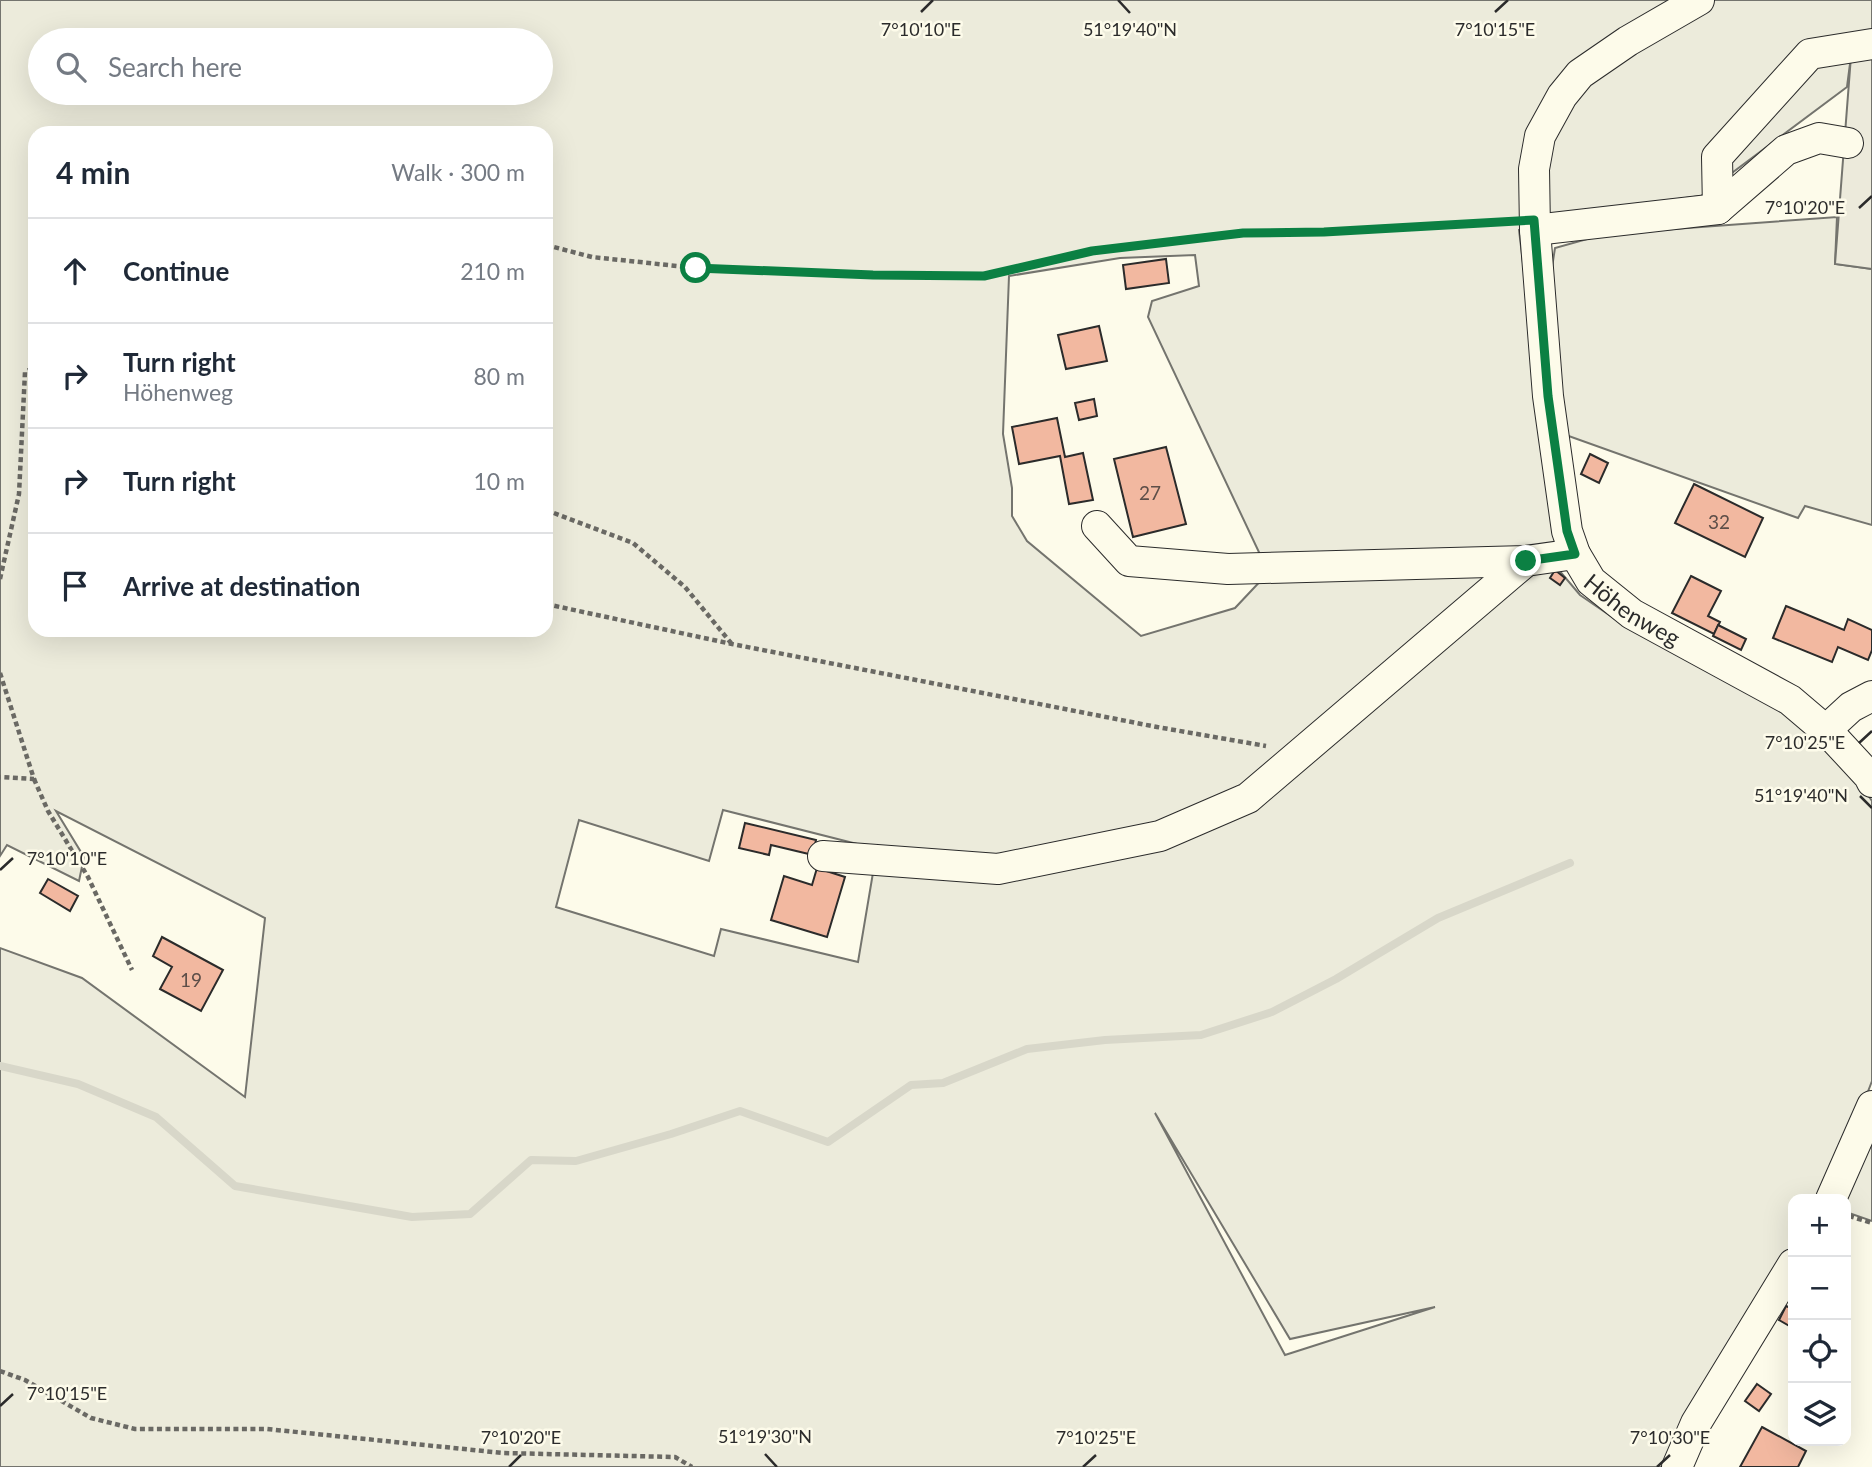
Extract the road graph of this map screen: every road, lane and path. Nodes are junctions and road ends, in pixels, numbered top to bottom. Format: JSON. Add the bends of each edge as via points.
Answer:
{"nodes":[{"id":1,"x":1699,"y":0,"type":"edge"},
{"id":2,"x":1872,"y":44,"type":"edge"},
{"id":3,"x":1848,"y":143,"type":"dead end"},
{"id":4,"x":1718,"y":209,"type":"junction"},
{"id":5,"x":1535,"y":225,"type":"junction"},
{"id":6,"x":553,"y":248,"type":"edge"},
{"id":7,"x":28,"y":371,"type":"edge"},
{"id":8,"x":553,"y":513,"type":"edge"},
{"id":9,"x":1097,"y":526,"type":"dead end"},
{"id":10,"x":1575,"y":554,"type":"junction"},
{"id":11,"x":1526,"y":561,"type":"junction"},
{"id":12,"x":0,"y":579,"type":"edge"},
{"id":13,"x":553,"y":606,"type":"edge"},
{"id":14,"x":732,"y":644,"type":"junction"},
{"id":15,"x":0,"y":673,"type":"edge"},
{"id":16,"x":1872,"y":696,"type":"edge"},
{"id":17,"x":1826,"y":730,"type":"junction"},
{"id":18,"x":1301,"y":755,"type":"junction"},
{"id":19,"x":0,"y":777,"type":"edge"},
{"id":20,"x":34,"y":779,"type":"junction"},
{"id":21,"x":1872,"y":782,"type":"edge"},
{"id":22,"x":823,"y":856,"type":"dead end"},
{"id":23,"x":132,"y":970,"type":"dead end"},
{"id":24,"x":1872,"y":1106,"type":"edge"},
{"id":25,"x":1833,"y":1194,"type":"edge"},
{"id":26,"x":1851,"y":1217,"type":"edge"},
{"id":27,"x":1872,"y":1223,"type":"edge"},
{"id":28,"x":1788,"y":1272,"type":"edge"},
{"id":29,"x":0,"y":1371,"type":"edge"},
{"id":30,"x":692,"y":1467,"type":"edge"},
{"id":31,"x":1676,"y":1467,"type":"edge"}],
"edges":[{"from":1,"to":5,"type":"street","name":"Höhenweg","via":[[1580,74],[1562,96],[1540,136],[1534,169]]},
{"from":2,"to":4,"type":"street","via":[[1810,54],[1717,157]]},
{"from":3,"to":4,"type":"street","via":[[1819,138],[1786,150]]},
{"from":4,"to":5,"type":"street"},
{"from":5,"to":6,"type":"path","via":[[1243,233],[1092,251],[984,276],[696,268],[592,257]]},
{"from":5,"to":10,"type":"street","name":"Höhenweg","via":[[1548,396],[1567,531]]},
{"from":7,"to":12,"type":"path","via":[[19,494]]},
{"from":8,"to":14,"type":"path","via":[[633,544],[685,587]]},
{"from":9,"to":11,"type":"street","via":[[1129,561],[1228,569]]},
{"from":10,"to":11,"type":"street"},
{"from":10,"to":17,"type":"street","name":"Höhenweg","via":[[1591,581],[1632,614],[1790,700]]},
{"from":11,"to":18,"type":"street"},
{"from":13,"to":14,"type":"path"},
{"from":14,"to":18,"type":"path"},
{"from":15,"to":20,"type":"path"},
{"from":16,"to":17,"type":"street","via":[[1850,707]]},
{"from":17,"to":21,"type":"street","name":"Höhenweg"},
{"from":18,"to":22,"type":"street","via":[[1248,798],[1160,835],[999,869]]},
{"from":19,"to":20,"type":"path"},
{"from":20,"to":23,"type":"path"},
{"from":24,"to":25,"type":"street"},
{"from":26,"to":27,"type":"path"},
{"from":28,"to":31,"type":"street","via":[[1696,1423]]},
{"from":29,"to":30,"type":"path","via":[[91,1418],[135,1429],[268,1429],[503,1453],[675,1457]]}]}
